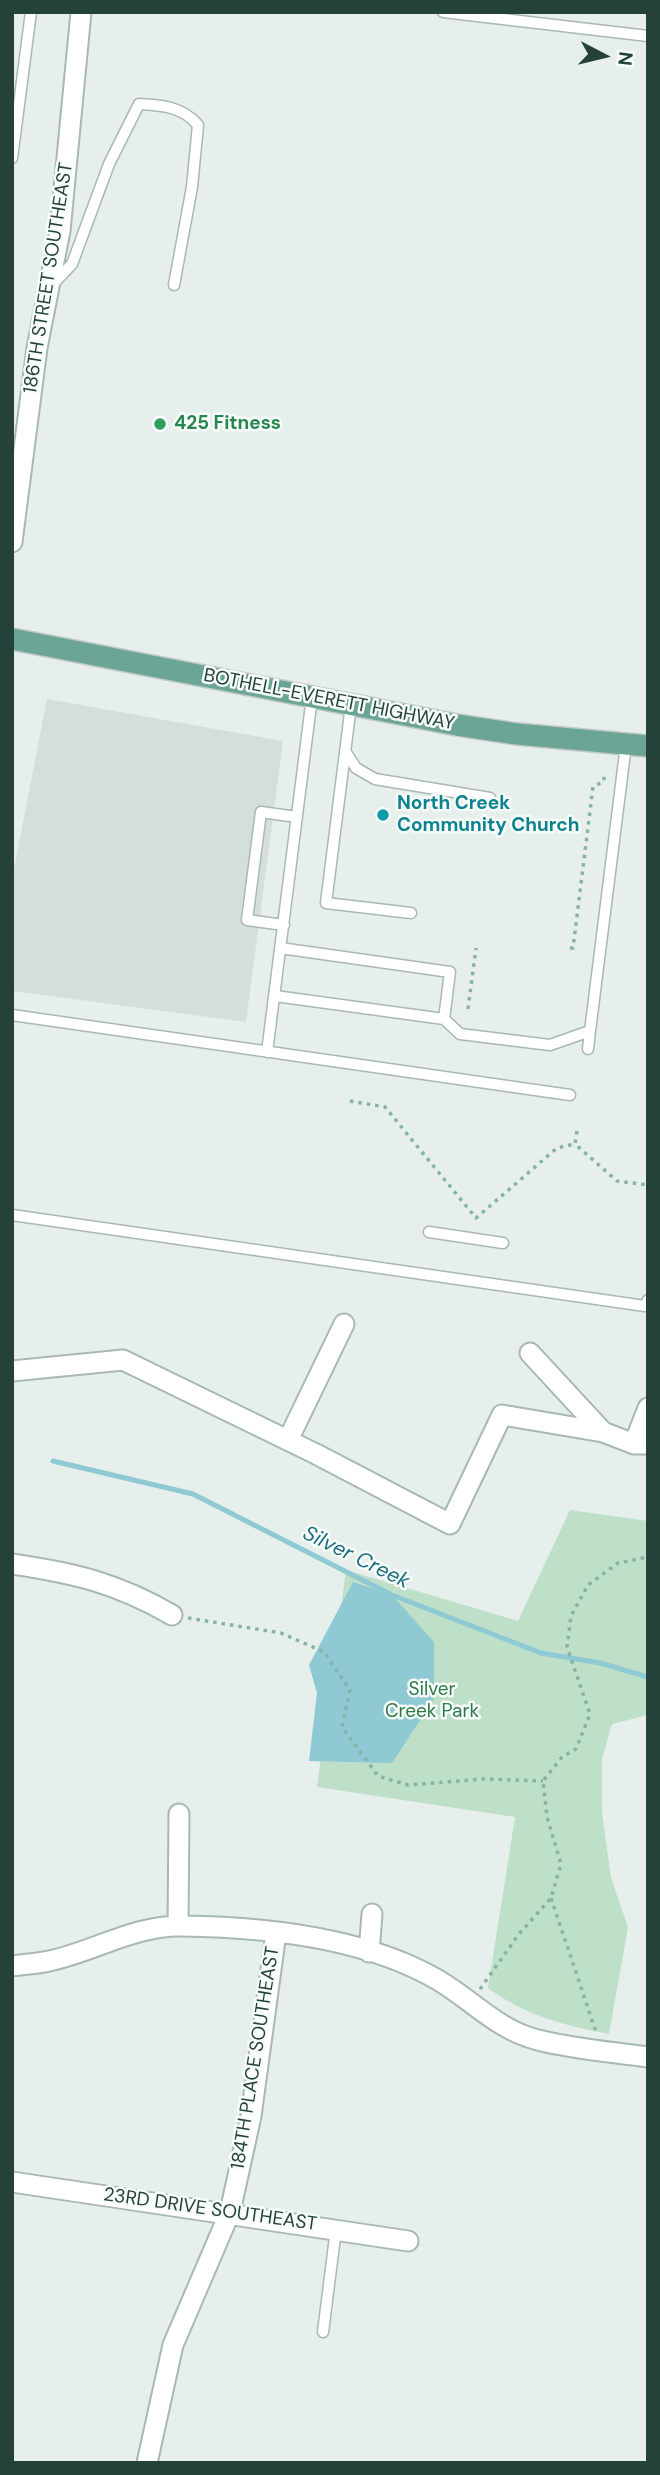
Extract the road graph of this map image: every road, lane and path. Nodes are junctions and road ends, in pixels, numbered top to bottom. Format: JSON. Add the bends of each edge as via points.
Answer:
{"nodes":[{"id":1,"x":31,"y":12,"type":"edge"},
{"id":2,"x":81,"y":12,"type":"edge"},
{"id":3,"x":443,"y":12,"type":"edge"},
{"id":4,"x":648,"y":36,"type":"edge"},
{"id":5,"x":12,"y":158,"type":"edge"},
{"id":6,"x":174,"y":285,"type":"dead end"},
{"id":7,"x":51,"y":287,"type":"junction"},
{"id":8,"x":12,"y":542,"type":"edge"},
{"id":9,"x":12,"y":639,"type":"edge"},
{"id":10,"x":312,"y":697,"type":"junction"},
{"id":11,"x":351,"y":705,"type":"junction"},
{"id":12,"x":637,"y":746,"type":"edge"},
{"id":13,"x":345,"y":750,"type":"junction"},
{"id":14,"x":604,"y":776,"type":"dead end"},
{"id":15,"x":490,"y":798,"type":"dead end"},
{"id":16,"x":297,"y":817,"type":"junction"},
{"id":17,"x":411,"y":913,"type":"dead end"},
{"id":18,"x":284,"y":925,"type":"junction"},
{"id":19,"x":280,"y":948,"type":"junction"},
{"id":20,"x":476,"y":948,"type":"dead end"},
{"id":21,"x":570,"y":948,"type":"dead end"},
{"id":22,"x":275,"y":996,"type":"junction"},
{"id":23,"x":468,"y":1009,"type":"dead end"},
{"id":24,"x":12,"y":1015,"type":"edge"},
{"id":25,"x":444,"y":1019,"type":"junction"},
{"id":26,"x":590,"y":1031,"type":"junction"},
{"id":27,"x":588,"y":1049,"type":"dead end"},
{"id":28,"x":267,"y":1052,"type":"junction"},
{"id":29,"x":570,"y":1096,"type":"dead end"},
{"id":30,"x":350,"y":1101,"type":"dead end"},
{"id":31,"x":577,"y":1132,"type":"dead end"},
{"id":32,"x":575,"y":1144,"type":"junction"},
{"id":33,"x":648,"y":1185,"type":"edge"},
{"id":34,"x":12,"y":1214,"type":"edge"},
{"id":35,"x":429,"y":1233,"type":"dead end"},
{"id":36,"x":503,"y":1243,"type":"dead end"},
{"id":37,"x":648,"y":1300,"type":"edge"},
{"id":38,"x":344,"y":1324,"type":"dead end"},
{"id":39,"x":530,"y":1353,"type":"dead end"},
{"id":40,"x":12,"y":1371,"type":"edge"},
{"id":41,"x":648,"y":1408,"type":"edge"},
{"id":42,"x":603,"y":1432,"type":"junction"},
{"id":43,"x":288,"y":1440,"type":"junction"},
{"id":44,"x":641,"y":1444,"type":"edge"},
{"id":45,"x":648,"y":1557,"type":"edge"},
{"id":46,"x":12,"y":1564,"type":"edge"},
{"id":47,"x":172,"y":1615,"type":"joint"},
{"id":48,"x":543,"y":1781,"type":"junction"},
{"id":49,"x":179,"y":1814,"type":"dead end"},
{"id":50,"x":551,"y":1898,"type":"junction"},
{"id":51,"x":372,"y":1914,"type":"dead end"},
{"id":52,"x":178,"y":1926,"type":"junction"},
{"id":53,"x":276,"y":1933,"type":"junction"},
{"id":54,"x":369,"y":1952,"type":"junction"},
{"id":55,"x":12,"y":1966,"type":"edge"},
{"id":56,"x":470,"y":2004,"type":"junction"},
{"id":57,"x":603,"y":2050,"type":"junction"},
{"id":58,"x":648,"y":2057,"type":"edge"},
{"id":59,"x":12,"y":2182,"type":"edge"},
{"id":60,"x":230,"y":2212,"type":"junction"},
{"id":61,"x":336,"y":2228,"type":"junction"},
{"id":62,"x":408,"y":2241,"type":"dead end"},
{"id":63,"x":323,"y":2332,"type":"dead end"},
{"id":64,"x":148,"y":2463,"type":"edge"}],
"edges":[{"from":1,"to":5,"type":"lane"},
{"from":2,"to":7,"type":"street","name":"186TH STREET SOUTHEAST"},
{"from":3,"to":4,"type":"lane"},
{"from":6,"to":7,"type":"lane","via":[[198,125],[189,115],[162,105],[139,104],[109,164],[72,264]]},
{"from":7,"to":8,"type":"street","name":"186TH STREET SOUTHEAST","via":[[37,348]]},
{"from":9,"to":10,"type":"main road","name":"BOTHELL-EVERETT HIGHWAY"},
{"from":10,"to":11,"type":"main road","name":"BOTHELL-EVERETT HIGHWAY"},
{"from":10,"to":16,"type":"lane"},
{"from":11,"to":12,"type":"main road","name":"BOTHELL-EVERETT HIGHWAY","via":[[517,734]]},
{"from":11,"to":13,"type":"lane"},
{"from":12,"to":26,"type":"lane"},
{"from":13,"to":15,"type":"lane","via":[[356,768],[375,779]]},
{"from":13,"to":17,"type":"lane","via":[[326,903]]},
{"from":14,"to":21,"type":"path","via":[[604,781],[593,787]]},
{"from":16,"to":18,"type":"lane"},
{"from":16,"to":18,"type":"lane","via":[[261,813],[247,920]]},
{"from":18,"to":19,"type":"lane"},
{"from":19,"to":22,"type":"lane"},
{"from":19,"to":25,"type":"lane","via":[[450,972]]},
{"from":20,"to":23,"type":"path"},
{"from":22,"to":25,"type":"lane"},
{"from":22,"to":28,"type":"lane"},
{"from":24,"to":28,"type":"lane"},
{"from":25,"to":26,"type":"lane","via":[[460,1034],[550,1045]]},
{"from":26,"to":27,"type":"lane"},
{"from":28,"to":29,"type":"lane"},
{"from":30,"to":32,"type":"path","via":[[385,1107],[475,1218],[557,1148]]},
{"from":31,"to":32,"type":"path"},
{"from":32,"to":33,"type":"path","via":[[617,1181]]},
{"from":34,"to":37,"type":"lane","via":[[646,1306]]},
{"from":35,"to":36,"type":"lane"},
{"from":38,"to":43,"type":"street"},
{"from":39,"to":42,"type":"street"},
{"from":40,"to":43,"type":"street","via":[[123,1360]]},
{"from":41,"to":44,"type":"street"},
{"from":42,"to":43,"type":"street","via":[[502,1415],[450,1524]]},
{"from":42,"to":44,"type":"street"},
{"from":45,"to":48,"type":"path","via":[[618,1563],[589,1585],[571,1616],[567,1647],[590,1714],[576,1749],[562,1757]]},
{"from":46,"to":47,"type":"street","via":[[80,1574]]},
{"from":47,"to":48,"type":"path","via":[[281,1633],[324,1652],[350,1690],[342,1727],[378,1776],[408,1785],[484,1779]]},
{"from":48,"to":50,"type":"path","via":[[547,1817],[561,1864]]},
{"from":49,"to":52,"type":"street"},
{"from":50,"to":56,"type":"path","via":[[519,1934]]},
{"from":50,"to":57,"type":"path"},
{"from":51,"to":54,"type":"street"},
{"from":52,"to":53,"type":"street"},
{"from":52,"to":55,"type":"street","via":[[110,1939],[50,1961]]},
{"from":53,"to":54,"type":"street"},
{"from":53,"to":60,"type":"street","name":"184TH PLACE SOUTHEAST","via":[[251,2116]]},
{"from":54,"to":56,"type":"street","via":[[438,1980]]},
{"from":56,"to":57,"type":"street","via":[[536,2040]]},
{"from":57,"to":58,"type":"street"},
{"from":59,"to":60,"type":"street","name":"23RD DRIVE SOUTHEAST"},
{"from":60,"to":61,"type":"street","name":"23RD DRIVE SOUTHEAST"},
{"from":60,"to":64,"type":"street","name":"184TH PLACE SOUTHEAST","via":[[173,2345]]},
{"from":61,"to":62,"type":"street","name":"23RD DRIVE SOUTHEAST"},
{"from":61,"to":63,"type":"lane"}]}
